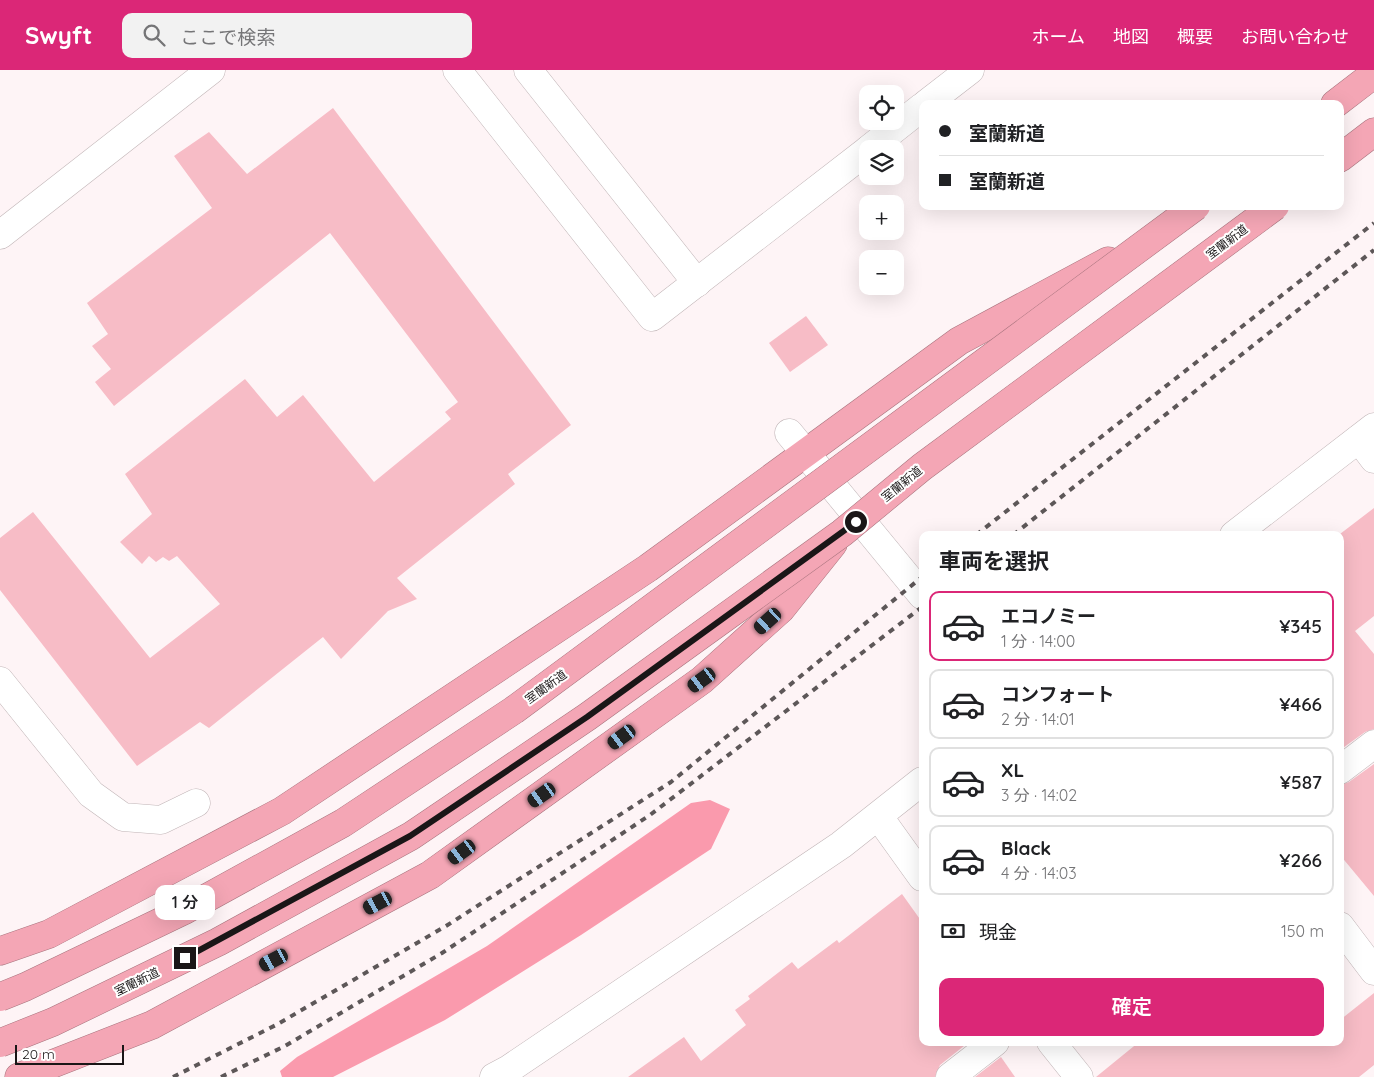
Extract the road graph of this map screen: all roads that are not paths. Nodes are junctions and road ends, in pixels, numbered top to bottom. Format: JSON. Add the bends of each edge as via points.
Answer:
{"nodes":[{"id":1,"x":212,"y":70,"type":"edge"},
{"id":2,"x":457,"y":70,"type":"edge"},
{"id":3,"x":528,"y":70,"type":"edge"},
{"id":4,"x":970,"y":70,"type":"edge"},
{"id":5,"x":1374,"y":74,"type":"edge"},
{"id":6,"x":931,"y":100,"type":"edge"},
{"id":7,"x":1340,"y":100,"type":"edge"},
{"id":8,"x":919,"y":109,"type":"edge"},
{"id":9,"x":1374,"y":132,"type":"edge"},
{"id":10,"x":880,"y":140,"type":"edge"},
{"id":11,"x":1344,"y":155,"type":"edge"},
{"id":12,"x":859,"y":156,"type":"edge"},
{"id":13,"x":1191,"y":210,"type":"edge"},
{"id":14,"x":1270,"y":210,"type":"edge"},
{"id":15,"x":1160,"y":233,"type":"junction"},
{"id":16,"x":0,"y":235,"type":"edge"},
{"id":17,"x":696,"y":283,"type":"junction"},
{"id":18,"x":798,"y":442,"type":"junction"},
{"id":19,"x":1369,"y":442,"type":"edge"},
{"id":20,"x":1240,"y":531,"type":"edge"},
{"id":21,"x":842,"y":533,"type":"junction"},
{"id":22,"x":919,"y":591,"type":"edge"},
{"id":23,"x":0,"y":681,"type":"edge"},
{"id":24,"x":1374,"y":744,"type":"edge"},
{"id":25,"x":1344,"y":767,"type":"edge"},
{"id":26,"x":919,"y":784,"type":"edge"},
{"id":27,"x":196,"y":803,"type":"dead end"},
{"id":28,"x":879,"y":817,"type":"junction"},
{"id":29,"x":919,"y":873,"type":"edge"},
{"id":30,"x":1344,"y":931,"type":"edge"},
{"id":31,"x":0,"y":951,"type":"edge"},
{"id":32,"x":1374,"y":971,"type":"edge"},
{"id":33,"x":0,"y":996,"type":"edge"},
{"id":34,"x":0,"y":1043,"type":"edge"},
{"id":35,"x":990,"y":1046,"type":"edge"},
{"id":36,"x":1055,"y":1046,"type":"edge"},
{"id":37,"x":506,"y":1074,"type":"edge"},
{"id":38,"x":19,"y":1077,"type":"edge"},
{"id":39,"x":950,"y":1077,"type":"edge"},
{"id":40,"x":1079,"y":1077,"type":"edge"}],
"edges":[{"from":1,"to":16,"type":"street"},
{"from":2,"to":17,"type":"street","via":[[652,317]]},
{"from":3,"to":17,"type":"street"},
{"from":4,"to":6,"type":"street"},
{"from":5,"to":7,"type":"highway"},
{"from":8,"to":10,"type":"street"},
{"from":9,"to":11,"type":"highway"},
{"from":12,"to":17,"type":"street"},
{"from":13,"to":15,"type":"highway","name":"室蘭新道","bridge":true},
{"from":14,"to":21,"type":"highway","name":"室蘭新道","bridge":true,"via":[[922,467]]},
{"from":15,"to":18,"type":"highway","via":[[959,341]]},
{"from":15,"to":33,"type":"highway","name":"室蘭新道","bridge":true,"via":[[514,710],[343,823],[184,911]]},
{"from":18,"to":22,"type":"street"},
{"from":18,"to":31,"type":"highway","via":[[648,568],[282,811],[48,934]]},
{"from":19,"to":20,"type":"street"},
{"from":21,"to":34,"type":"highway","name":"室蘭新道","bridge":true,"via":[[587,717],[410,836],[218,942],[53,1022]]},
{"from":21,"to":38,"type":"highway","bridge":true,"via":[[781,610],[702,680],[430,875],[152,1025]]},
{"from":23,"to":27,"type":"street","via":[[91,794],[123,817],[160,820]]},
{"from":24,"to":25,"type":"street"},
{"from":26,"to":28,"type":"street"},
{"from":28,"to":29,"type":"street"},
{"from":28,"to":37,"type":"street"},
{"from":30,"to":32,"type":"street"},
{"from":35,"to":39,"type":"street"},
{"from":36,"to":40,"type":"street"}]}
